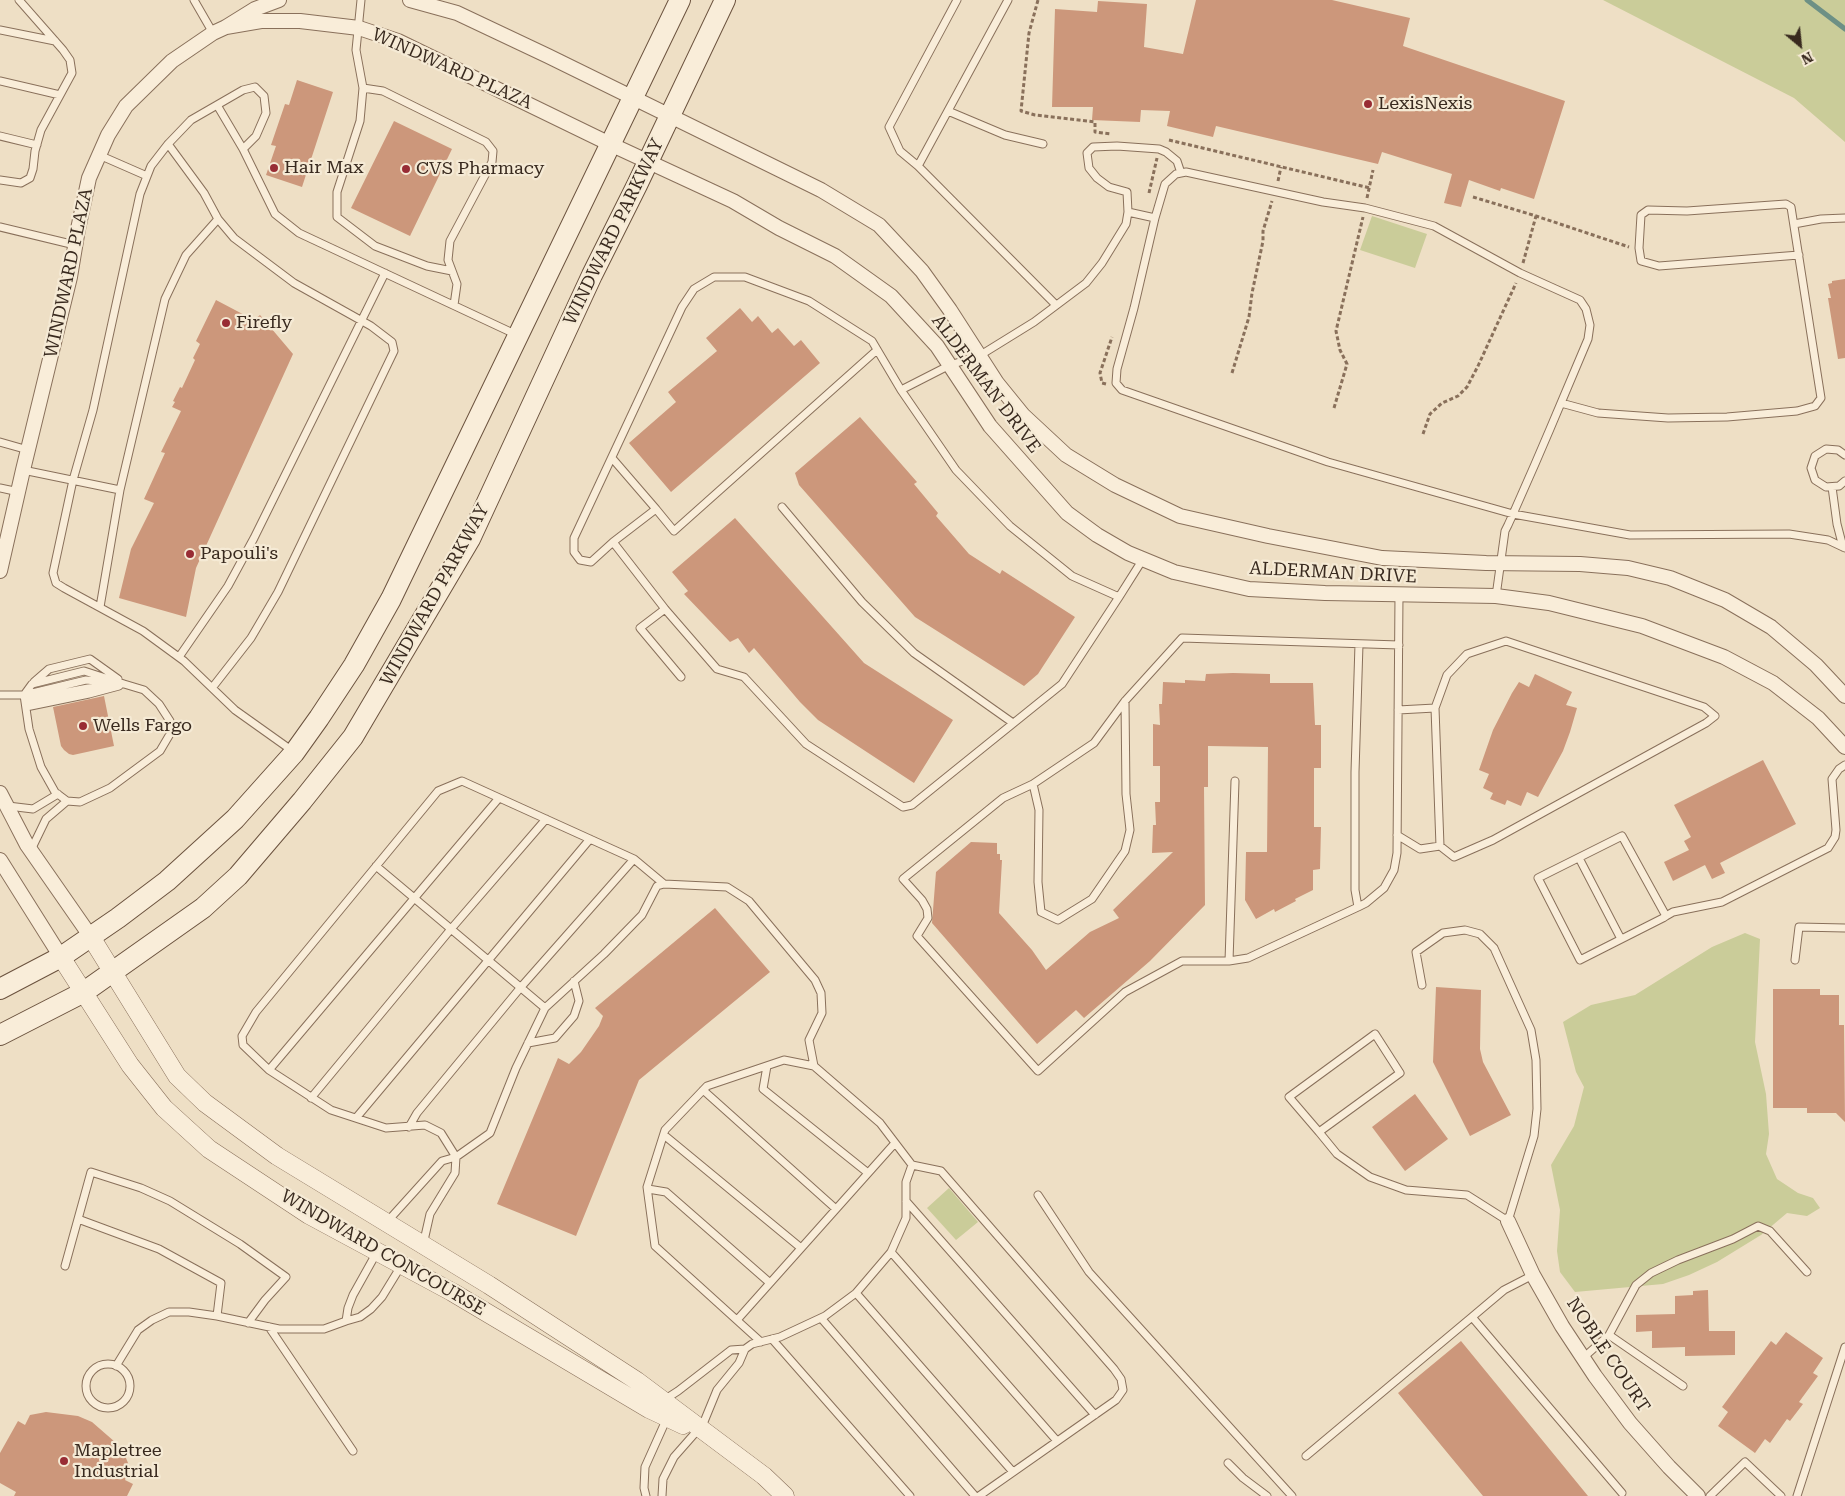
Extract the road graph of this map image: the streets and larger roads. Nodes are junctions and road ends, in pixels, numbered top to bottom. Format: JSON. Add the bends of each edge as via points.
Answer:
{"nodes":[{"id":1,"x":279,"y":0,"type":"edge"},
{"id":2,"x":410,"y":0,"type":"edge"},
{"id":3,"x":680,"y":0,"type":"edge"},
{"id":4,"x":725,"y":0,"type":"edge"},
{"id":5,"x":226,"y":27,"type":"junction"},
{"id":6,"x":633,"y":98,"type":"junction"},
{"id":7,"x":670,"y":116,"type":"junction"},
{"id":8,"x":610,"y":144,"type":"junction"},
{"id":9,"x":648,"y":162,"type":"junction"},
{"id":10,"x":0,"y":571,"type":"edge"},
{"id":11,"x":1845,"y":696,"type":"edge"},
{"id":12,"x":1845,"y":747,"type":"edge"},
{"id":13,"x":3,"y":799,"type":"edge"},
{"id":14,"x":0,"y":860,"type":"edge"},
{"id":15,"x":91,"y":937,"type":"junction"},
{"id":16,"x":61,"y":957,"type":"junction"},
{"id":17,"x":114,"y":972,"type":"junction"},
{"id":18,"x":0,"y":989,"type":"edge"},
{"id":19,"x":84,"y":992,"type":"junction"},
{"id":20,"x":0,"y":1035,"type":"edge"},
{"id":21,"x":1508,"y":1221,"type":"road end"},
{"id":22,"x":665,"y":1409,"type":"junction"},
{"id":23,"x":785,"y":1496,"type":"edge"},
{"id":24,"x":1698,"y":1496,"type":"edge"}],
"edges":[{"from":1,"to":5,"type":"street","name":"WINDWARD PLAZA","via":[[255,9]]},
{"from":2,"to":6,"type":"street","via":[[457,13]]},
{"from":3,"to":6,"type":"main road","name":"WINDWARD PARKWAY"},
{"from":4,"to":7,"type":"main road","name":"WINDWARD PARKWAY"},
{"from":5,"to":8,"type":"street","name":"WINDWARD PLAZA","via":[[261,21],[300,20],[359,28],[398,41]]},
{"from":5,"to":10,"type":"street","name":"WINDWARD PLAZA","via":[[172,61],[126,106],[108,135],[89,178],[70,277]]},
{"from":6,"to":7,"type":"street"},
{"from":6,"to":8,"type":"main road","name":"WINDWARD PARKWAY"},
{"from":7,"to":9,"type":"main road","name":"WINDWARD PARKWAY"},
{"from":7,"to":11,"type":"street","name":"ALDERMAN DRIVE","via":[[821,190],[879,226],[922,271],[997,383],[1023,415],[1066,455],[1116,485],[1180,516],[1382,558],[1580,564],[1628,568],[1670,578],[1725,600],[1771,627],[1816,665]]},
{"from":8,"to":9,"type":"street","name":"ALDERMAN DRIVE"},
{"from":8,"to":15,"type":"main road","name":"WINDWARD PARKWAY","via":[[391,599],[354,665],[294,753],[235,819],[167,881]]},
{"from":9,"to":12,"type":"street","name":"ALDERMAN DRIVE","via":[[734,201],[835,256],[890,296],[936,346],[990,426],[1067,513],[1128,553],[1174,572],[1249,589],[1496,596],[1549,603],[1642,626],[1724,657],[1773,683],[1818,718]]},
{"from":9,"to":17,"type":"main road","name":"WINDWARD PARKWAY","via":[[592,275],[470,540],[353,737],[238,876],[203,908]]},
{"from":13,"to":15,"type":"street","via":[[31,850]]},
{"from":14,"to":16,"type":"street"},
{"from":15,"to":16,"type":"main road","name":"WINDWARD PARKWAY"},
{"from":15,"to":17,"type":"street"},
{"from":16,"to":18,"type":"main road","name":"WINDWARD PARKWAY"},
{"from":16,"to":19,"type":"street","name":"WINDWARD CONCOURSE"},
{"from":17,"to":19,"type":"main road","name":"WINDWARD PARKWAY"},
{"from":17,"to":22,"type":"street","name":"WINDWARD CONCOURSE","via":[[177,1076],[205,1102],[276,1156],[637,1381]]},
{"from":19,"to":20,"type":"main road","name":"WINDWARD PARKWAY"},
{"from":19,"to":22,"type":"street","name":"WINDWARD CONCOURSE","via":[[130,1065],[164,1108],[209,1149],[309,1215],[452,1292],[649,1409]]},
{"from":21,"to":24,"type":"street","name":"NOBLE COURT","via":[[1533,1275],[1583,1358],[1630,1423]]},
{"from":22,"to":23,"type":"street","name":"WINDWARD CONCOURSE","via":[[720,1443]]}]}
